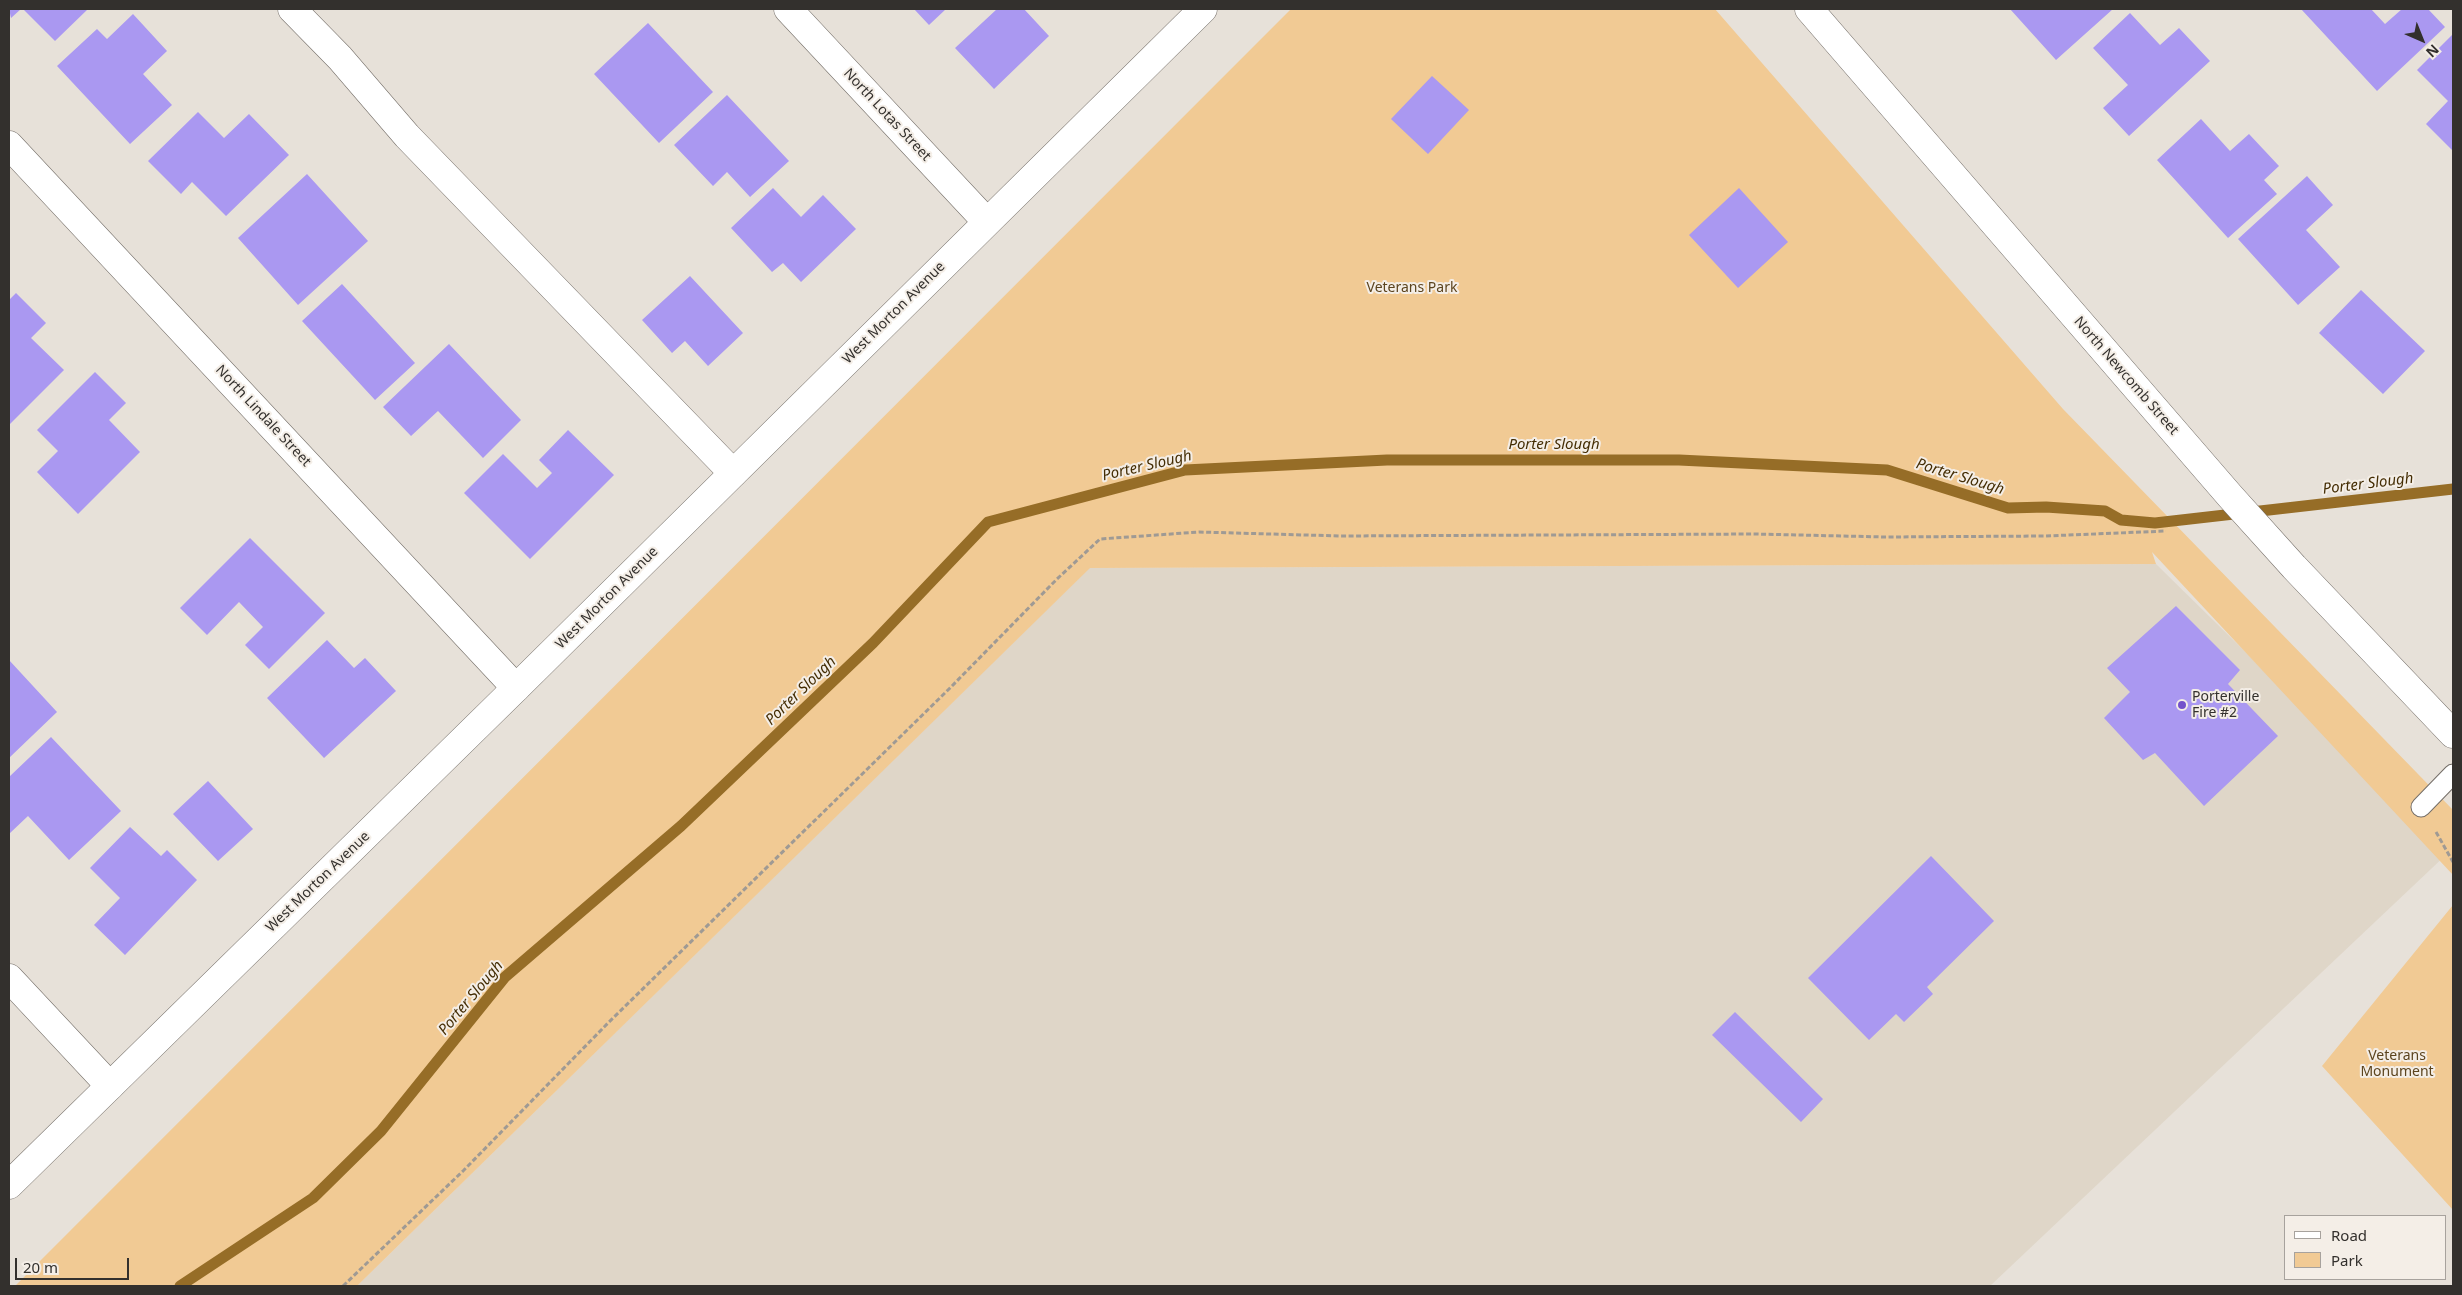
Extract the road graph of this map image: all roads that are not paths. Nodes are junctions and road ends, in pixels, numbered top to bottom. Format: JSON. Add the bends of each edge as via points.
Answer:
{"nodes":[{"id":1,"x":292,"y":9,"type":"edge"},
{"id":2,"x":788,"y":9,"type":"edge"},
{"id":3,"x":1202,"y":9,"type":"edge"},
{"id":4,"x":1808,"y":9,"type":"edge"},
{"id":5,"x":9,"y":145,"type":"edge"},
{"id":6,"x":986,"y":221,"type":"junction"},
{"id":7,"x":733,"y":473,"type":"junction"},
{"id":8,"x":516,"y":688,"type":"junction"},
{"id":9,"x":2453,"y":734,"type":"edge"},
{"id":10,"x":2453,"y":774,"type":"edge"},
{"id":11,"x":2421,"y":807,"type":"dead end"},
{"id":12,"x":9,"y":978,"type":"edge"},
{"id":13,"x":110,"y":1086,"type":"junction"},
{"id":14,"x":9,"y":1185,"type":"edge"}],
"edges":[{"from":1,"to":7,"type":"main road","via":[[408,136]]},
{"from":2,"to":6,"type":"main road","name":"North Lotas Street"},
{"from":3,"to":6,"type":"main road","name":"West Morton Avenue"},
{"from":4,"to":9,"type":"main road","name":"North Newcomb Street","via":[[2294,568]]},
{"from":5,"to":8,"type":"main road","name":"North Lindale Street"},
{"from":6,"to":7,"type":"main road","name":"West Morton Avenue"},
{"from":7,"to":8,"type":"main road","name":"West Morton Avenue"},
{"from":8,"to":13,"type":"main road","name":"West Morton Avenue"},
{"from":10,"to":11,"type":"lane"},
{"from":12,"to":13,"type":"main road"},
{"from":13,"to":14,"type":"main road","name":"West Morton Avenue"}]}
